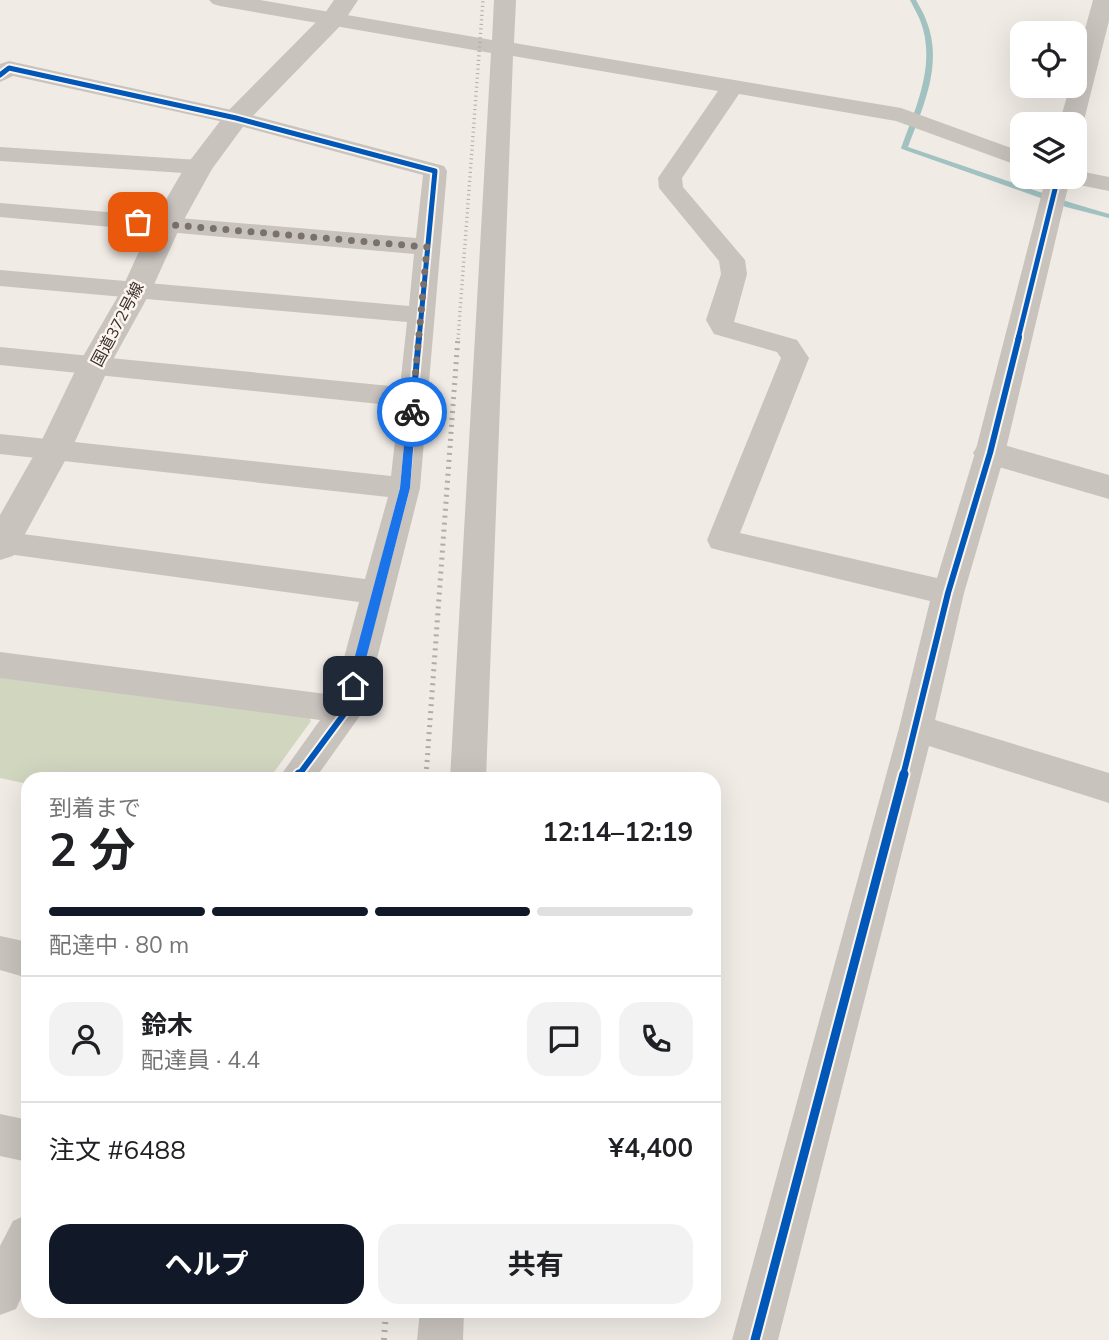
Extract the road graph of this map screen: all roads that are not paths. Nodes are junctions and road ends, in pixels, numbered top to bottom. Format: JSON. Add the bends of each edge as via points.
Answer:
{"nodes":[{"id":1,"x":220,"y":0,"type":"edge"},
{"id":2,"x":505,"y":0,"type":"edge"},
{"id":3,"x":1101,"y":2,"type":"edge"},
{"id":4,"x":340,"y":9,"type":"edge"},
{"id":5,"x":504,"y":48,"type":"junction"},
{"id":6,"x":0,"y":75,"type":"edge"},
{"id":7,"x":733,"y":86,"type":"junction"},
{"id":8,"x":1074,"y":112,"type":"edge"},
{"id":9,"x":236,"y":118,"type":"junction"},
{"id":10,"x":0,"y":154,"type":"edge"},
{"id":11,"x":1010,"y":156,"type":"edge"},
{"id":12,"x":199,"y":167,"type":"junction"},
{"id":13,"x":1087,"y":180,"type":"edge"},
{"id":14,"x":1109,"y":184,"type":"edge"},
{"id":15,"x":1055,"y":189,"type":"edge"},
{"id":16,"x":0,"y":210,"type":"edge"},
{"id":17,"x":166,"y":225,"type":"junction"},
{"id":18,"x":427,"y":247,"type":"junction"},
{"id":19,"x":0,"y":278,"type":"edge"},
{"id":20,"x":136,"y":291,"type":"junction"},
{"id":21,"x":420,"y":315,"type":"junction"},
{"id":22,"x":0,"y":356,"type":"edge"},
{"id":23,"x":94,"y":365,"type":"junction"},
{"id":24,"x":413,"y":398,"type":"junction"},
{"id":25,"x":0,"y":444,"type":"edge"},
{"id":26,"x":55,"y":448,"type":"junction"},
{"id":27,"x":990,"y":453,"type":"junction"},
{"id":28,"x":1109,"y":487,"type":"edge"},
{"id":29,"x":405,"y":488,"type":"junction"},
{"id":30,"x":1,"y":544,"type":"edge"},
{"id":31,"x":378,"y":593,"type":"junction"},
{"id":32,"x":948,"y":593,"type":"junction"},
{"id":33,"x":0,"y":665,"type":"edge"},
{"id":34,"x":347,"y":710,"type":"junction"},
{"id":35,"x":916,"y":728,"type":"junction"},
{"id":36,"x":300,"y":772,"type":"edge"},
{"id":37,"x":468,"y":772,"type":"edge"},
{"id":38,"x":1109,"y":788,"type":"edge"},
{"id":39,"x":0,"y":953,"type":"edge"},
{"id":40,"x":21,"y":958,"type":"edge"},
{"id":41,"x":0,"y":1135,"type":"edge"},
{"id":42,"x":21,"y":1140,"type":"edge"},
{"id":43,"x":21,"y":1250,"type":"edge"},
{"id":44,"x":0,"y":1293,"type":"edge"},
{"id":45,"x":442,"y":1318,"type":"edge"},
{"id":46,"x":440,"y":1340,"type":"edge"},
{"id":47,"x":755,"y":1340,"type":"edge"}],
"edges":[{"from":1,"to":4,"type":"street"},
{"from":2,"to":5,"type":"street"},
{"from":3,"to":8,"type":"street"},
{"from":4,"to":5,"type":"street","via":[[464,43]]},
{"from":4,"to":9,"type":"street","name":"国道372号線"},
{"from":5,"to":7,"type":"street"},
{"from":5,"to":37,"type":"street"},
{"from":6,"to":9,"type":"street","via":[[9,68]]},
{"from":7,"to":11,"type":"street","via":[[901,115]]},
{"from":7,"to":32,"type":"street","via":[[670,178],[671,188],[732,260],[734,274],[719,320],[724,328],[787,346],[795,358],[722,540]]},
{"from":9,"to":12,"type":"street","name":"国道372号線"},
{"from":9,"to":18,"type":"street","via":[[435,171]]},
{"from":10,"to":12,"type":"street"},
{"from":12,"to":17,"type":"street","name":"国道372号線"},
{"from":13,"to":14,"type":"street"},
{"from":15,"to":27,"type":"street"},
{"from":16,"to":17,"type":"street"},
{"from":17,"to":18,"type":"street"},
{"from":17,"to":20,"type":"street","name":"国道372号線"},
{"from":18,"to":21,"type":"street"},
{"from":19,"to":20,"type":"street"},
{"from":20,"to":21,"type":"street"},
{"from":20,"to":23,"type":"street","name":"国道372号線"},
{"from":21,"to":24,"type":"street"},
{"from":22,"to":23,"type":"street"},
{"from":23,"to":24,"type":"street"},
{"from":23,"to":26,"type":"street","name":"国道372号線"},
{"from":24,"to":29,"type":"street"},
{"from":25,"to":26,"type":"street"},
{"from":26,"to":29,"type":"street"},
{"from":26,"to":30,"type":"street","name":"国道372号線"},
{"from":27,"to":28,"type":"street"},
{"from":27,"to":32,"type":"street"},
{"from":29,"to":31,"type":"street"},
{"from":30,"to":31,"type":"street"},
{"from":31,"to":34,"type":"street"},
{"from":32,"to":35,"type":"street"},
{"from":33,"to":34,"type":"street"},
{"from":34,"to":36,"type":"street"},
{"from":35,"to":38,"type":"street"},
{"from":35,"to":47,"type":"street"},
{"from":39,"to":40,"type":"street"},
{"from":41,"to":42,"type":"street"},
{"from":43,"to":44,"type":"street"},
{"from":45,"to":46,"type":"street"}]}
